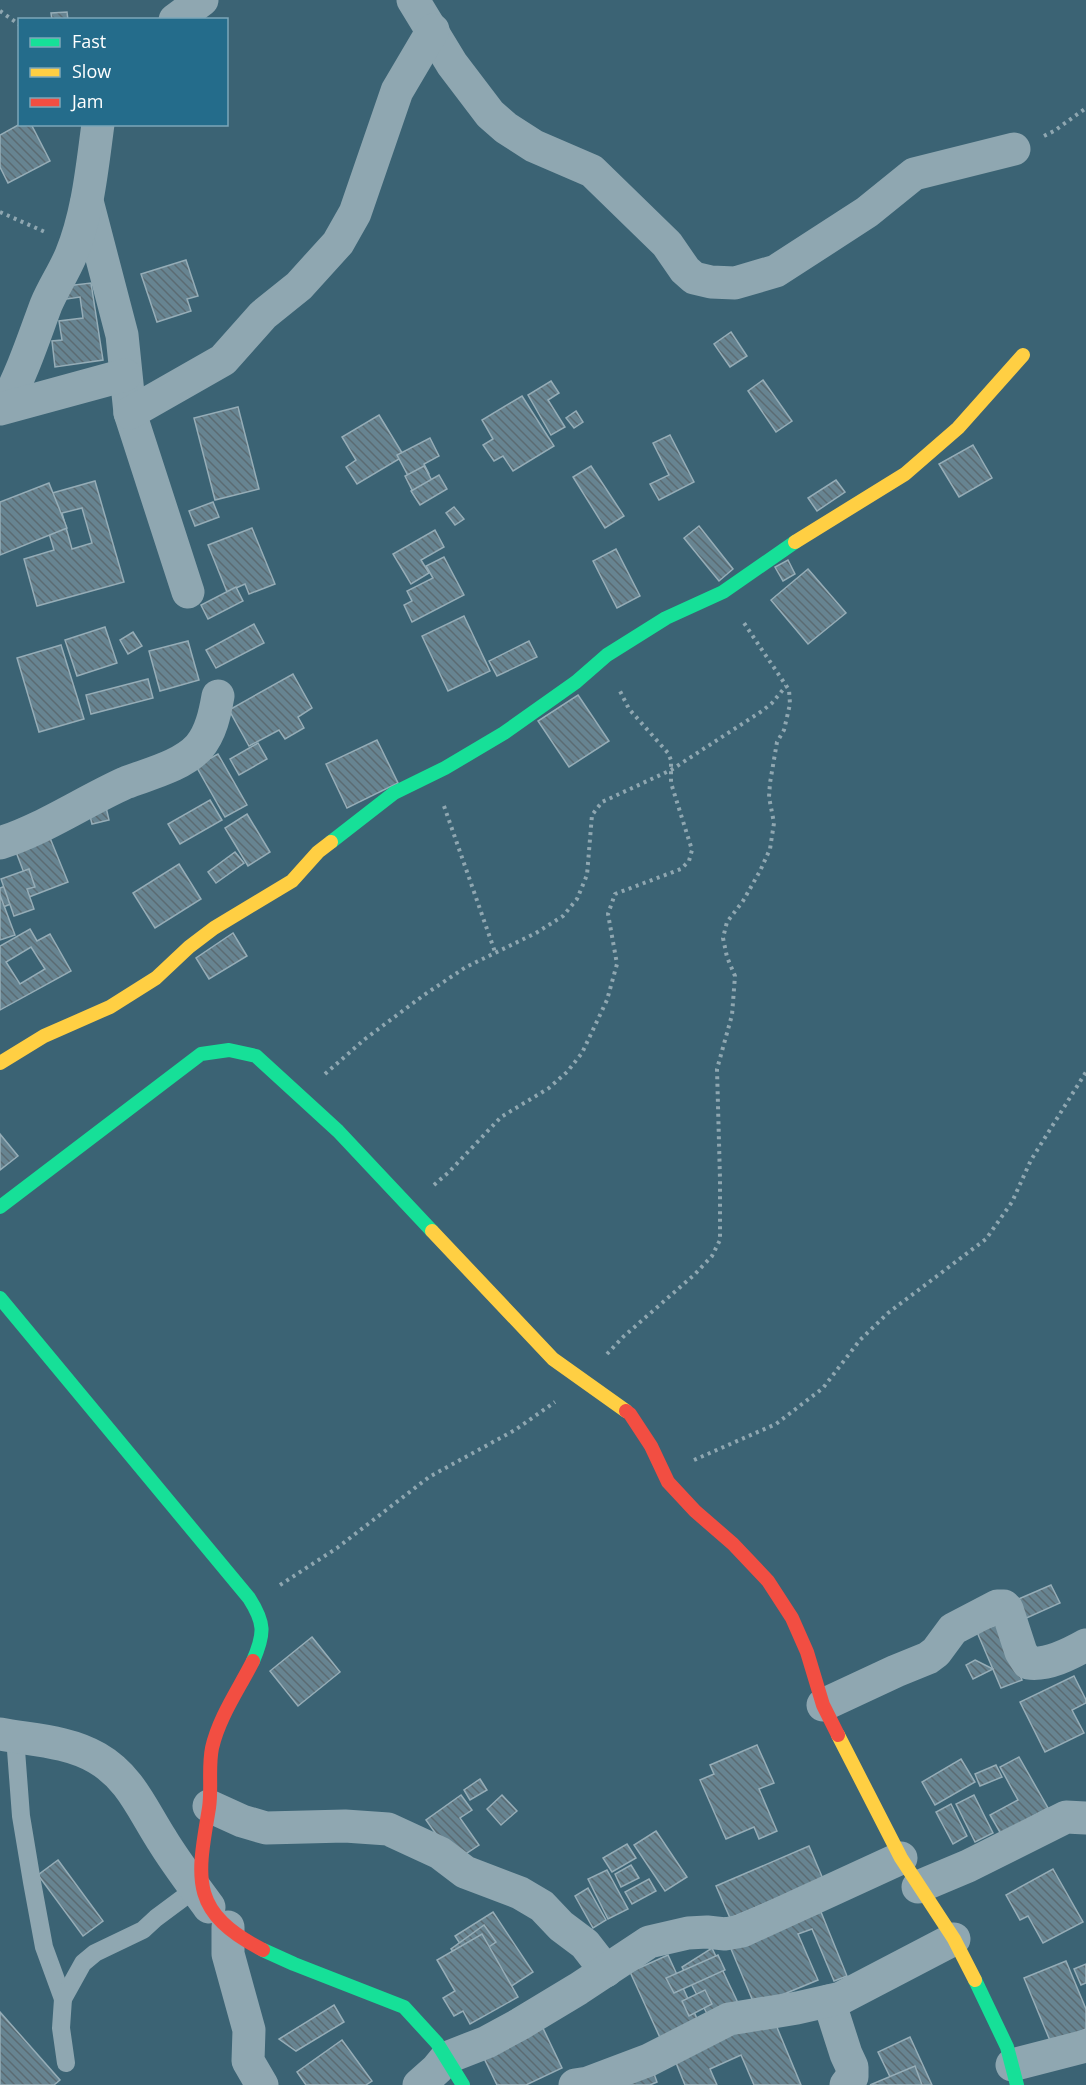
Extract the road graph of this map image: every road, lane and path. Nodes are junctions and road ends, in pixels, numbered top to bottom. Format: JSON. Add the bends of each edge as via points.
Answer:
{"nodes":[{"id":1,"x":202,"y":0,"type":"edge"},
{"id":2,"x":413,"y":0,"type":"edge"},
{"id":3,"x":0,"y":11,"type":"edge"},
{"id":4,"x":178,"y":18,"type":"edge"},
{"id":5,"x":18,"y":24,"type":"edge"},
{"id":6,"x":433,"y":30,"type":"junction"},
{"id":7,"x":1086,"y":108,"type":"edge"},
{"id":8,"x":98,"y":126,"type":"edge"},
{"id":9,"x":1014,"y":149,"type":"joint"},
{"id":10,"x":87,"y":201,"type":"junction"},
{"id":11,"x":0,"y":212,"type":"edge"},
{"id":12,"x":75,"y":246,"type":"junction"},
{"id":13,"x":1023,"y":355,"type":"dead end"},
{"id":14,"x":125,"y":375,"type":"junction"},
{"id":15,"x":2,"y":408,"type":"edge"},
{"id":16,"x":130,"y":413,"type":"junction"},
{"id":17,"x":188,"y":592,"type":"dead end"},
{"id":18,"x":723,"y":592,"type":"junction"},
{"id":19,"x":605,"y":658,"type":"junction"},
{"id":20,"x":786,"y":686,"type":"junction"},
{"id":21,"x":218,"y":696,"type":"dead end"},
{"id":22,"x":671,"y":770,"type":"junction"},
{"id":23,"x":433,"y":774,"type":"junction"},
{"id":24,"x":0,"y":843,"type":"edge"},
{"id":25,"x":495,"y":952,"type":"junction"},
{"id":26,"x":0,"y":1063,"type":"edge"},
{"id":27,"x":1086,"y":1072,"type":"edge"},
{"id":28,"x":299,"y":1096,"type":"junction"},
{"id":29,"x":410,"y":1205,"type":"junction"},
{"id":30,"x":0,"y":1207,"type":"edge"},
{"id":31,"x":0,"y":1298,"type":"edge"},
{"id":32,"x":583,"y":1379,"type":"junction"},
{"id":33,"x":663,"y":1473,"type":"junction"},
{"id":34,"x":251,"y":1603,"type":"junction"},
{"id":35,"x":1086,"y":1645,"type":"edge"},
{"id":36,"x":823,"y":1705,"type":"junction"},
{"id":37,"x":7,"y":1735,"type":"edge"},
{"id":38,"x":209,"y":1806,"type":"junction"},
{"id":39,"x":1086,"y":1818,"type":"edge"},
{"id":40,"x":901,"y":1858,"type":"junction"},
{"id":41,"x":918,"y":1887,"type":"junction"},
{"id":42,"x":212,"y":1910,"type":"junction"},
{"id":43,"x":954,"y":1939,"type":"junction"},
{"id":44,"x":606,"y":1971,"type":"junction"},
{"id":45,"x":63,"y":2000,"type":"junction"},
{"id":46,"x":829,"y":2001,"type":"junction"},
{"id":47,"x":1086,"y":2046,"type":"edge"},
{"id":48,"x":66,"y":2063,"type":"dead end"},
{"id":49,"x":455,"y":2072,"type":"edge"},
{"id":50,"x":1014,"y":2075,"type":"edge"},
{"id":51,"x":262,"y":2085,"type":"edge"},
{"id":52,"x":419,"y":2085,"type":"edge"},
{"id":53,"x":575,"y":2085,"type":"edge"},
{"id":54,"x":846,"y":2085,"type":"edge"}],
"edges":[{"from":1,"to":4,"type":"street"},
{"from":2,"to":6,"type":"street"},
{"from":3,"to":5,"type":"path"},
{"from":6,"to":9,"type":"street","via":[[452,64],[490,114],[534,146],[592,171],[667,244],[685,270],[694,278],[711,282],[735,283],[776,271],[867,212],[914,174]]},
{"from":6,"to":16,"type":"street","via":[[397,91],[355,213],[338,243],[299,286],[263,315],[223,360]]},
{"from":7,"to":9,"type":"path","via":[[1054,131]]},
{"from":8,"to":10,"type":"street"},
{"from":10,"to":12,"type":"street"},
{"from":10,"to":14,"type":"street","via":[[122,335]]},
{"from":11,"to":12,"type":"path"},
{"from":12,"to":15,"type":"street"},
{"from":13,"to":18,"type":"street","via":[[958,428],[905,474],[778,552]]},
{"from":14,"to":15,"type":"street"},
{"from":14,"to":16,"type":"street"},
{"from":16,"to":17,"type":"street"},
{"from":18,"to":19,"type":"street","via":[[666,618]]},
{"from":18,"to":20,"type":"path"},
{"from":19,"to":22,"type":"path","via":[[629,709],[668,753]]},
{"from":19,"to":23,"type":"street","via":[[504,733]]},
{"from":20,"to":22,"type":"path","via":[[772,704]]},
{"from":20,"to":32,"type":"path","via":[[790,704],[777,742],[770,783],[774,823],[770,849],[749,891],[727,922],[723,938],[735,976],[732,1016],[717,1069],[720,1240],[712,1256],[694,1275],[623,1337]]},
{"from":21,"to":24,"type":"street","via":[[207,734],[199,748],[183,759]]},
{"from":22,"to":25,"type":"path","via":[[602,802],[592,815],[587,875],[577,899],[564,916]]},
{"from":22,"to":29,"type":"path","via":[[671,783],[692,850],[689,861],[681,869],[615,894],[608,914],[617,964],[607,1000],[582,1053],[549,1088],[501,1117],[449,1172]]},
{"from":23,"to":25,"type":"path"},
{"from":23,"to":26,"type":"street","via":[[394,793],[351,824],[292,881],[214,928],[156,978],[110,1007],[44,1036]]},
{"from":25,"to":28,"type":"path","via":[[424,995]]},
{"from":27,"to":33,"type":"path","via":[[1031,1160],[1012,1202],[986,1239],[888,1313],[860,1340],[823,1388],[776,1424]]},
{"from":28,"to":29,"type":"street"},
{"from":28,"to":30,"type":"street","via":[[256,1056],[229,1050],[201,1054]]},
{"from":29,"to":32,"type":"street","via":[[553,1359]]},
{"from":31,"to":34,"type":"street"},
{"from":32,"to":33,"type":"street","via":[[630,1414]]},
{"from":32,"to":34,"type":"path","via":[[515,1430],[429,1477],[337,1548]]},
{"from":33,"to":36,"type":"street","via":[[695,1511],[768,1581],[792,1618]]},
{"from":34,"to":38,"type":"street","via":[[264,1631],[213,1745]]},
{"from":35,"to":36,"type":"street","via":[[1050,1661],[1028,1663],[1007,1609],[996,1606],[953,1629],[928,1658]]},
{"from":36,"to":40,"type":"street"},
{"from":37,"to":42,"type":"street","via":[[65,1745],[97,1758],[119,1774]]},
{"from":37,"to":45,"type":"lane","via":[[44,1947]]},
{"from":38,"to":42,"type":"street","via":[[200,1878]]},
{"from":38,"to":44,"type":"street","via":[[266,1828],[388,1829],[440,1852],[465,1872],[520,1893],[542,1906],[585,1944]]},
{"from":39,"to":41,"type":"street","via":[[1066,1817]]},
{"from":40,"to":41,"type":"street"},
{"from":40,"to":44,"type":"street","via":[[742,1930],[725,1934],[688,1933],[649,1942]]},
{"from":41,"to":43,"type":"street"},
{"from":42,"to":45,"type":"lane","via":[[156,1918],[143,1930],[95,1953],[83,1963]]},
{"from":42,"to":49,"type":"street","via":[[261,1949],[404,2007],[417,2017]]},
{"from":42,"to":51,"type":"street","via":[[249,2030],[248,2061]]},
{"from":43,"to":46,"type":"street"},
{"from":43,"to":50,"type":"street","via":[[1007,2047]]},
{"from":44,"to":49,"type":"street","via":[[488,2042]]},
{"from":45,"to":48,"type":"lane","via":[[61,2028]]},
{"from":46,"to":53,"type":"street","via":[[729,2019],[649,2060]]},
{"from":46,"to":54,"type":"street","via":[[852,2067],[852,2077]]},
{"from":47,"to":50,"type":"street"},
{"from":49,"to":52,"type":"street","via":[[437,2069]]}]}
